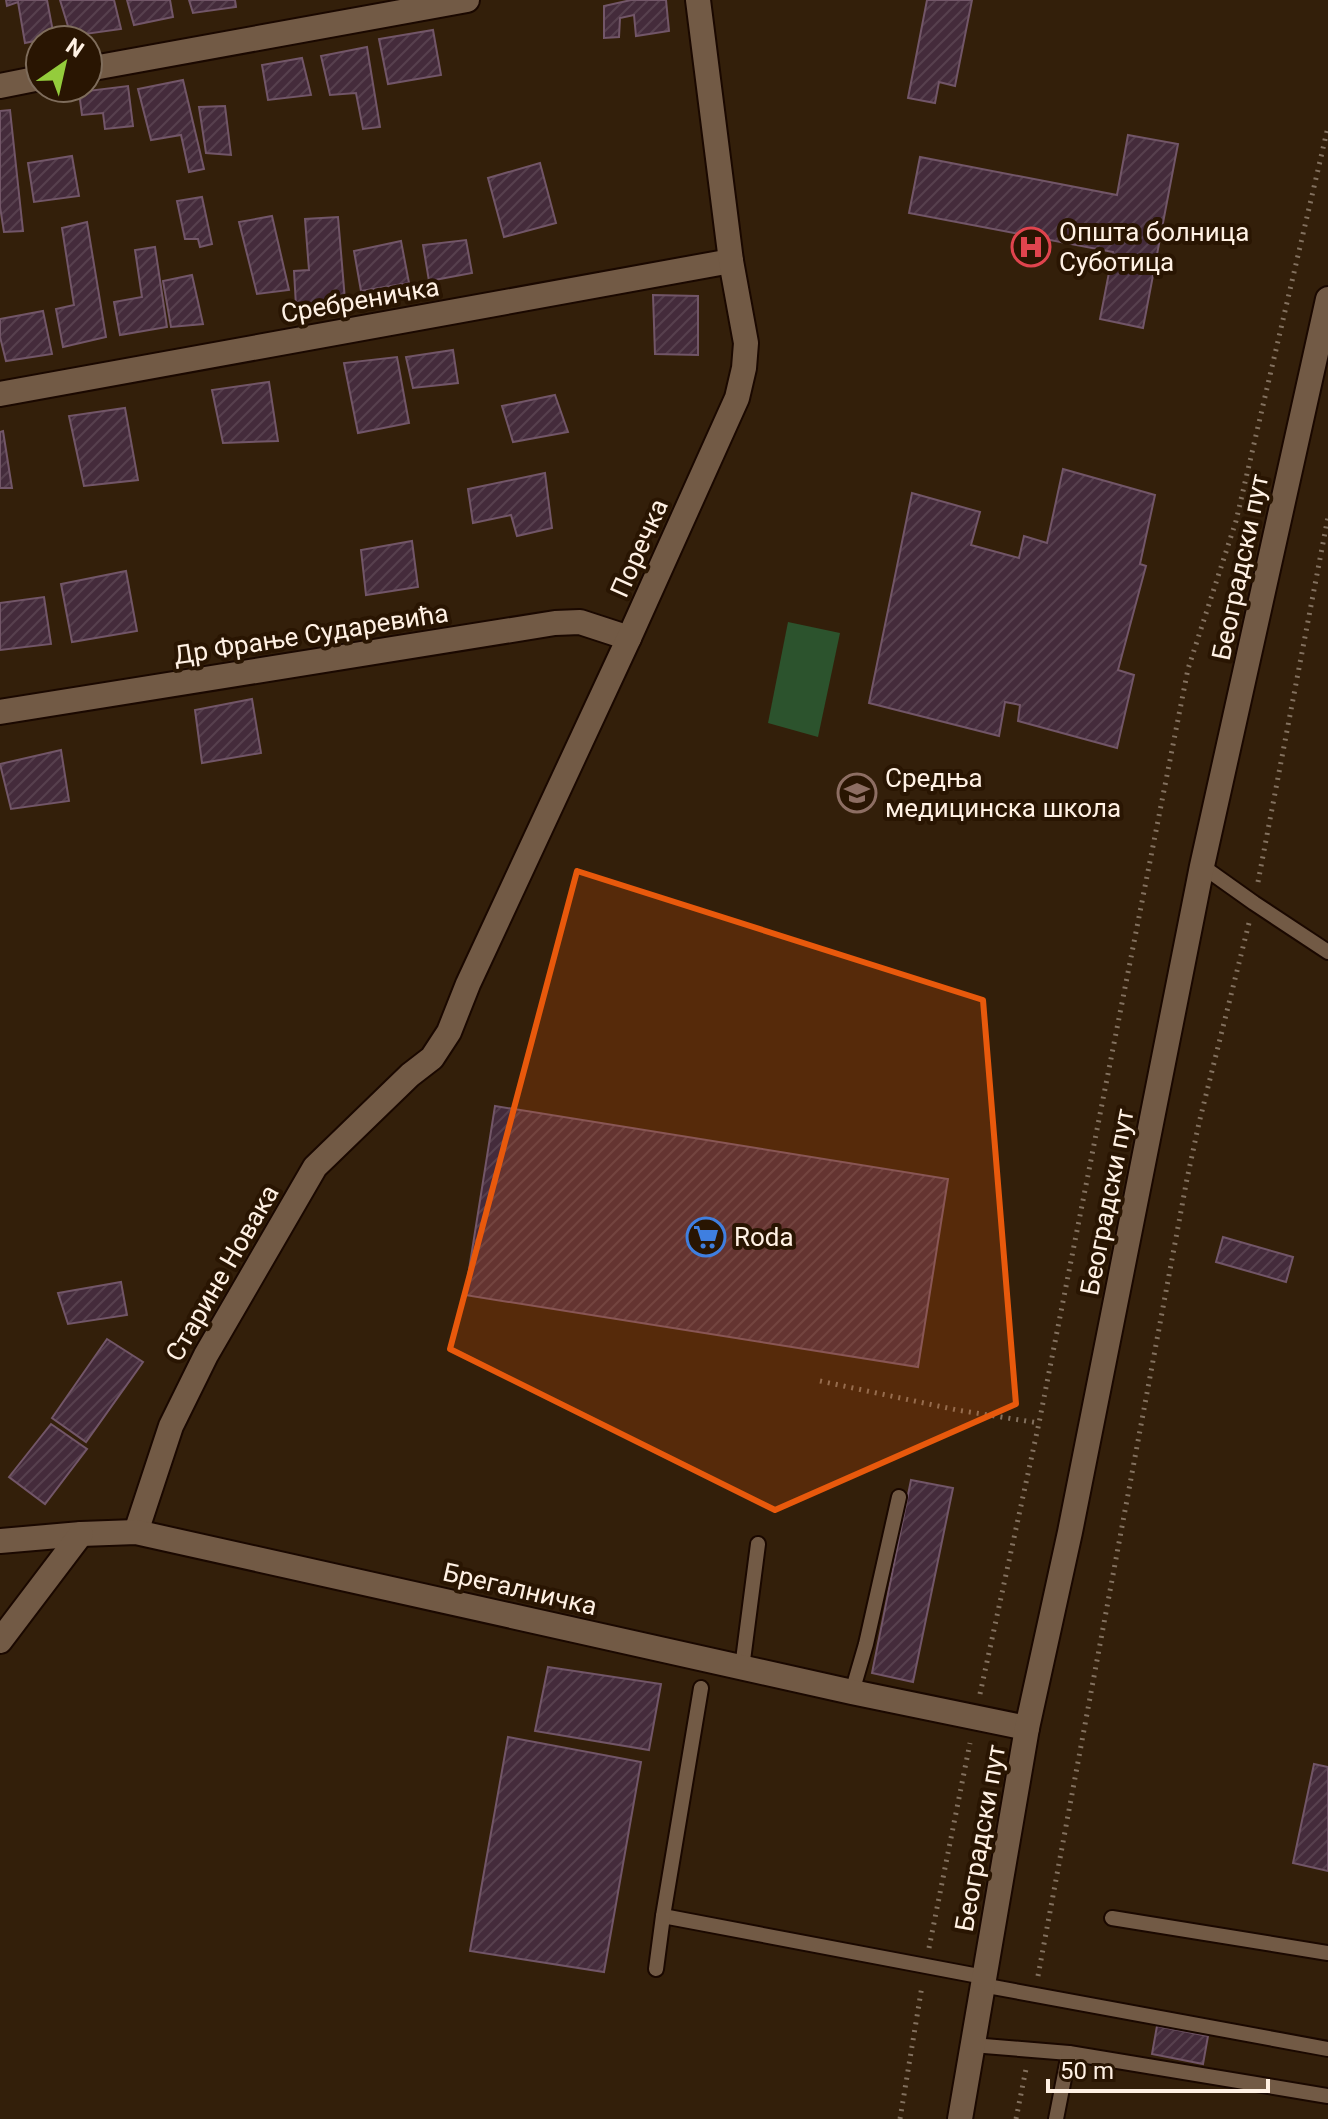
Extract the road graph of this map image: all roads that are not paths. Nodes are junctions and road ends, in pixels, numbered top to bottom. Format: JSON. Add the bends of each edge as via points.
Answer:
{"nodes":[{"id":1,"x":467,"y":0,"type":"edge"},
{"id":2,"x":698,"y":0,"type":"edge"},
{"id":3,"x":104,"y":66,"type":"edge"},
{"id":4,"x":24,"y":81,"type":"edge"},
{"id":5,"x":0,"y":86,"type":"edge"},
{"id":6,"x":731,"y":261,"type":"junction"},
{"id":7,"x":1328,"y":299,"type":"edge"},
{"id":8,"x":0,"y":394,"type":"edge"},
{"id":9,"x":629,"y":638,"type":"junction"},
{"id":10,"x":0,"y":712,"type":"edge"},
{"id":11,"x":1202,"y":866,"type":"junction"},
{"id":12,"x":1328,"y":952,"type":"edge"},
{"id":13,"x":410,"y":1075,"type":"joint"},
{"id":14,"x":899,"y":1497,"type":"dead end"},
{"id":15,"x":136,"y":1532,"type":"junction"},
{"id":16,"x":81,"y":1534,"type":"junction"},
{"id":17,"x":0,"y":1541,"type":"edge"},
{"id":18,"x":758,"y":1544,"type":"dead end"},
{"id":19,"x":0,"y":1641,"type":"edge"},
{"id":20,"x":742,"y":1668,"type":"junction"},
{"id":21,"x":701,"y":1688,"type":"dead end"},
{"id":22,"x":852,"y":1692,"type":"junction"},
{"id":23,"x":1027,"y":1728,"type":"junction"},
{"id":24,"x":663,"y":1916,"type":"junction"},
{"id":25,"x":1112,"y":1918,"type":"dead end"},
{"id":26,"x":1328,"y":1953,"type":"edge"},
{"id":27,"x":656,"y":1969,"type":"dead end"},
{"id":28,"x":983,"y":1981,"type":"junction"},
{"id":29,"x":972,"y":2045,"type":"junction"},
{"id":30,"x":1328,"y":2049,"type":"edge"},
{"id":31,"x":1069,"y":2053,"type":"junction"},
{"id":32,"x":1328,"y":2096,"type":"edge"},
{"id":33,"x":960,"y":2119,"type":"edge"},
{"id":34,"x":1056,"y":2119,"type":"edge"}],
"edges":[{"from":1,"to":3,"type":"street"},
{"from":2,"to":6,"type":"street","name":"Поречка"},
{"from":4,"to":5,"type":"street"},
{"from":6,"to":8,"type":"street","name":"Сребреничка"},
{"from":6,"to":9,"type":"street","name":"Поречка","via":[[746,343],[737,398]]},
{"from":7,"to":11,"type":"street","name":"Београдски пут"},
{"from":9,"to":10,"type":"street","name":"Др Фрање Сударевића","via":[[580,622],[555,623]]},
{"from":9,"to":13,"type":"street","name":"Поречка","via":[[449,1032],[432,1058]]},
{"from":11,"to":12,"type":"lane"},
{"from":11,"to":23,"type":"street","name":"Београдски пут"},
{"from":13,"to":15,"type":"street","name":"Старине Новака","via":[[315,1167],[171,1426]]},
{"from":14,"to":22,"type":"lane"},
{"from":15,"to":16,"type":"street","name":"Брегалничка"},
{"from":15,"to":20,"type":"street","name":"Брегалничка"},
{"from":16,"to":17,"type":"street","name":"Брегалничка"},
{"from":16,"to":19,"type":"street"},
{"from":18,"to":20,"type":"lane"},
{"from":20,"to":22,"type":"street","name":"Брегалничка"},
{"from":21,"to":24,"type":"lane"},
{"from":22,"to":23,"type":"street","name":"Брегалничка"},
{"from":23,"to":28,"type":"street","name":"Београдски пут"},
{"from":24,"to":27,"type":"lane"},
{"from":24,"to":28,"type":"lane"},
{"from":25,"to":26,"type":"lane"},
{"from":28,"to":29,"type":"street","name":"Београдски пут"},
{"from":28,"to":30,"type":"lane"},
{"from":29,"to":31,"type":"lane"},
{"from":29,"to":33,"type":"street","name":"Београдски пут"},
{"from":31,"to":32,"type":"lane"},
{"from":31,"to":34,"type":"lane"}]}
